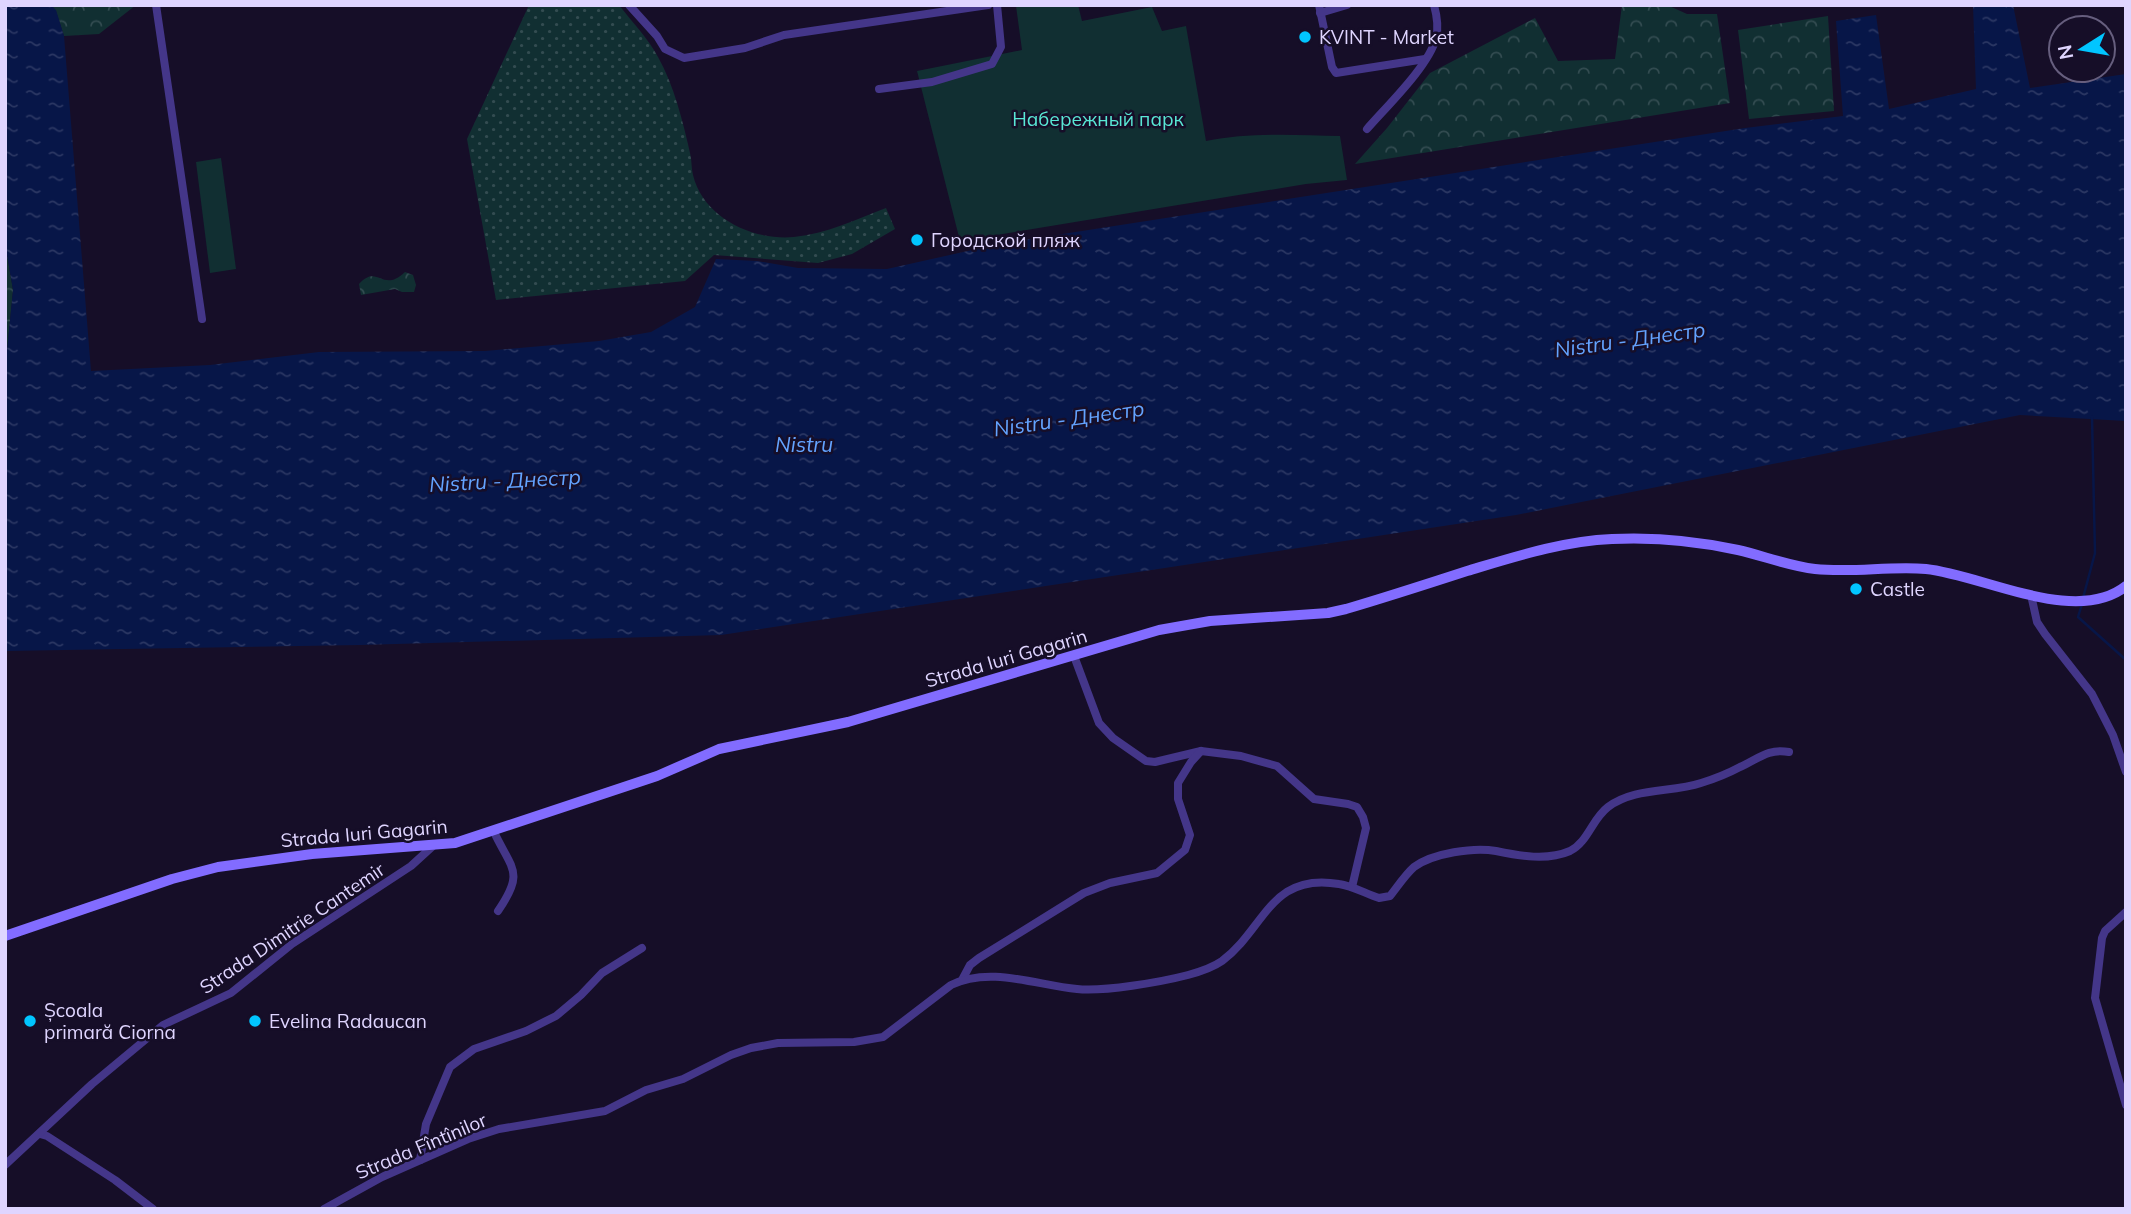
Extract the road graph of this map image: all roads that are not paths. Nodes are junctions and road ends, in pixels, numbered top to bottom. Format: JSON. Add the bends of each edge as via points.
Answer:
{"nodes":[{"id":1,"x":156,"y":5,"type":"edge"},
{"id":2,"x":629,"y":5,"type":"edge"},
{"id":3,"x":988,"y":5,"type":"edge"},
{"id":4,"x":997,"y":5,"type":"edge"},
{"id":5,"x":1347,"y":5,"type":"edge"},
{"id":6,"x":1434,"y":5,"type":"edge"},
{"id":7,"x":1320,"y":9,"type":"edge"},
{"id":8,"x":1425,"y":59,"type":"junction"},
{"id":9,"x":879,"y":89,"type":"dead end"},
{"id":10,"x":1367,"y":129,"type":"dead end"},
{"id":11,"x":201,"y":319,"type":"dead end"},
{"id":12,"x":2126,"y":586,"type":"edge"},
{"id":13,"x":2031,"y":595,"type":"junction"},
{"id":14,"x":1074,"y":656,"type":"junction"},
{"id":15,"x":1201,"y":751,"type":"junction"},
{"id":16,"x":1789,"y":752,"type":"dead end"},
{"id":17,"x":2126,"y":772,"type":"edge"},
{"id":18,"x":494,"y":832,"type":"junction"},
{"id":19,"x":434,"y":845,"type":"junction"},
{"id":20,"x":1352,"y":887,"type":"junction"},
{"id":21,"x":498,"y":911,"type":"dead end"},
{"id":22,"x":2126,"y":912,"type":"edge"},
{"id":23,"x":5,"y":936,"type":"edge"},
{"id":24,"x":642,"y":948,"type":"dead end"},
{"id":25,"x":962,"y":980,"type":"junction"},
{"id":26,"x":2126,"y":1105,"type":"edge"},
{"id":27,"x":40,"y":1134,"type":"junction"},
{"id":28,"x":420,"y":1160,"type":"junction"},
{"id":29,"x":5,"y":1165,"type":"edge"},
{"id":30,"x":153,"y":1209,"type":"edge"},
{"id":31,"x":324,"y":1209,"type":"edge"}],
"edges":[{"from":1,"to":11,"type":"street"},
{"from":2,"to":3,"type":"street","via":[[665,49],[684,58],[745,48],[783,35]]},
{"from":4,"to":9,"type":"street","via":[[1001,47],[992,64],[932,82]]},
{"from":5,"to":7,"type":"street"},
{"from":6,"to":8,"type":"street","via":[[1437,34]]},
{"from":7,"to":8,"type":"street","via":[[1336,73]]},
{"from":8,"to":10,"type":"street"},
{"from":12,"to":13,"type":"main road","name":"Strada Iuri Gagarin","via":[[2115,594],[2089,600]]},
{"from":13,"to":14,"type":"main road","name":"Strada Iuri Gagarin","via":[[1928,569],[1821,570],[1710,544],[1611,539],[1515,556],[1328,613],[1194,623]]},
{"from":13,"to":17,"type":"street","via":[[2037,622],[2092,694]]},
{"from":14,"to":15,"type":"street","via":[[1093,713],[1113,738],[1151,762]]},
{"from":14,"to":18,"type":"main road","name":"Strada Iuri Gagarin","via":[[848,722],[719,749],[657,776]]},
{"from":15,"to":20,"type":"street","via":[[1277,766],[1314,799],[1357,807],[1366,828]]},
{"from":15,"to":25,"type":"street","name":"Strada Fîntînilor","via":[[1178,783],[1178,799],[1190,835],[1185,850],[1157,873],[1098,887],[1062,906],[979,958]]},
{"from":16,"to":20,"type":"street","via":[[1768,752],[1697,785],[1643,793],[1610,806],[1582,842],[1569,851],[1541,857],[1481,849],[1461,852],[1423,861],[1385,898]]},
{"from":18,"to":19,"type":"main road","name":"Strada Iuri Gagarin"},
{"from":18,"to":21,"type":"street","via":[[515,877],[512,891]]},
{"from":19,"to":23,"type":"main road","name":"Strada Iuri Gagarin","via":[[218,867]]},
{"from":19,"to":27,"type":"street","name":"Strada Dimitrie Cantemir","via":[[411,866],[292,944],[231,993],[163,1025]]},
{"from":20,"to":25,"type":"street","via":[[1320,883],[1289,891],[1273,902],[1224,960],[1188,975],[1089,990],[1013,978]]},
{"from":22,"to":26,"type":"street","via":[[2102,938],[2095,988]]},
{"from":24,"to":28,"type":"street","via":[[603,973],[556,1016],[474,1049],[450,1067],[426,1124]]},
{"from":25,"to":28,"type":"street","name":"Strada Fîntînilor","via":[[871,1041],[765,1045],[646,1090],[605,1111],[499,1129]]},
{"from":27,"to":29,"type":"street","name":"Strada Dimitrie Cantemir"},
{"from":27,"to":30,"type":"street"},
{"from":28,"to":31,"type":"street","name":"Strada Fîntînilor"}]}
